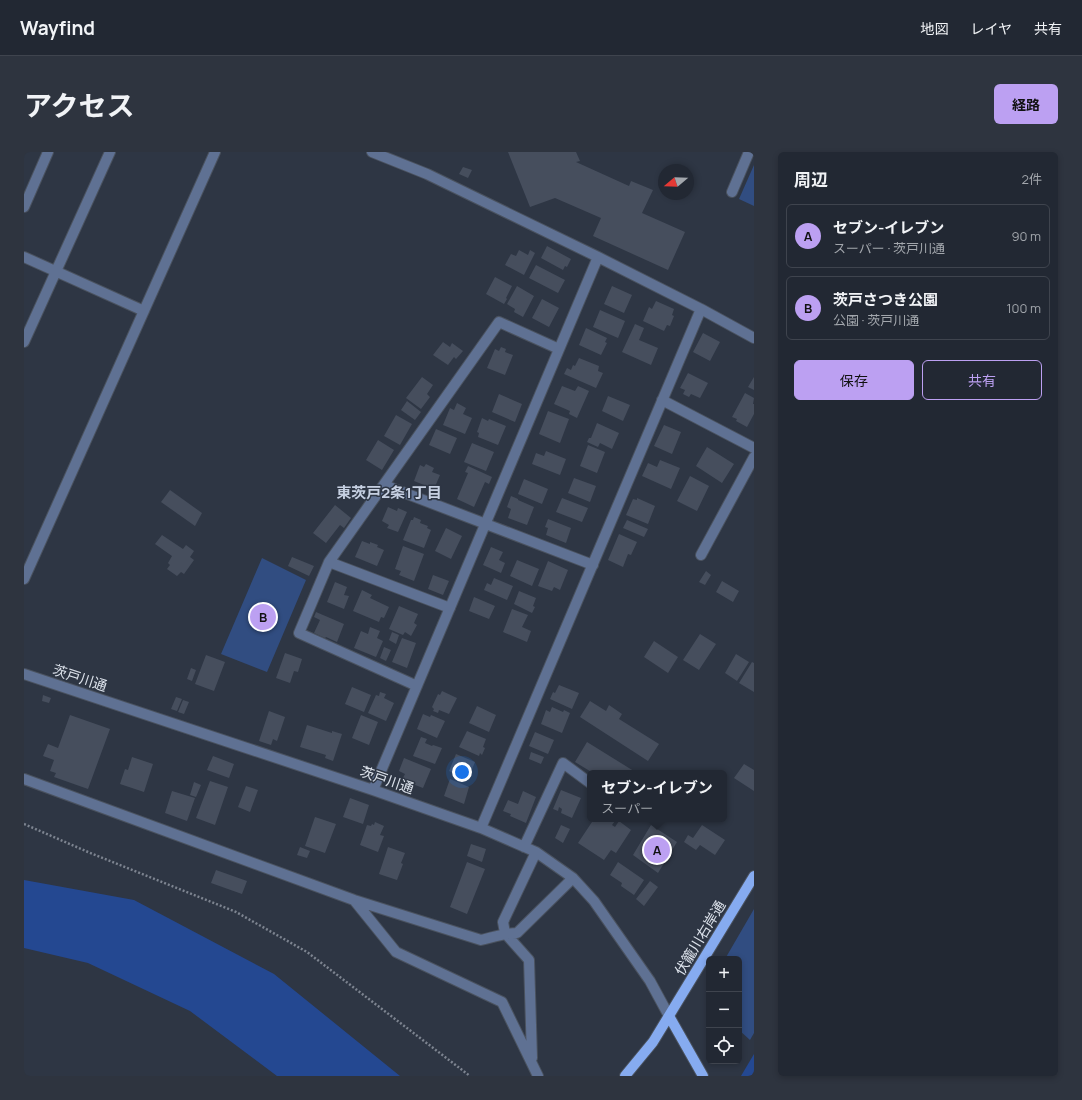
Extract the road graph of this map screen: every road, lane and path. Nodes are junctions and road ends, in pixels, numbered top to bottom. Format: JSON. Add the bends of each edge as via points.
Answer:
{"nodes":[{"id":1,"x":48,"y":152,"type":"edge"},
{"id":2,"x":110,"y":152,"type":"edge"},
{"id":3,"x":215,"y":152,"type":"edge"},
{"id":4,"x":372,"y":152,"type":"edge"},
{"id":5,"x":749,"y":152,"type":"edge"},
{"id":6,"x":732,"y":192,"type":"dead end"},
{"id":7,"x":24,"y":207,"type":"edge"},
{"id":8,"x":24,"y":257,"type":"edge"},
{"id":9,"x":598,"y":257,"type":"junction"},
{"id":10,"x":56,"y":272,"type":"junction"},
{"id":11,"x":701,"y":309,"type":"junction"},
{"id":12,"x":144,"y":311,"type":"junction"},
{"id":13,"x":754,"y":338,"type":"edge"},
{"id":14,"x":24,"y":342,"type":"edge"},
{"id":15,"x":559,"y":349,"type":"junction"},
{"id":16,"x":662,"y":400,"type":"junction"},
{"id":17,"x":754,"y":448,"type":"edge"},
{"id":18,"x":754,"y":457,"type":"edge"},
{"id":19,"x":384,"y":485,"type":"junction"},
{"id":20,"x":485,"y":524,"type":"junction"},
{"id":21,"x":701,"y":555,"type":"dead end"},
{"id":22,"x":329,"y":562,"type":"junction"},
{"id":23,"x":593,"y":565,"type":"junction"},
{"id":24,"x":24,"y":578,"type":"edge"},
{"id":25,"x":450,"y":608,"type":"junction"},
{"id":26,"x":24,"y":674,"type":"edge"},
{"id":27,"x":417,"y":686,"type":"junction"},
{"id":28,"x":24,"y":779,"type":"edge"},
{"id":29,"x":587,"y":781,"type":"edge"},
{"id":30,"x":373,"y":790,"type":"junction"},
{"id":31,"x":24,"y":824,"type":"edge"},
{"id":32,"x":481,"y":828,"type":"junction"},
{"id":33,"x":524,"y":847,"type":"junction"},
{"id":34,"x":536,"y":852,"type":"junction"},
{"id":35,"x":754,"y":876,"type":"edge"},
{"id":36,"x":573,"y":878,"type":"junction"},
{"id":37,"x":354,"y":900,"type":"junction"},
{"id":38,"x":505,"y":933,"type":"junction"},
{"id":39,"x":670,"y":1016,"type":"junction"},
{"id":40,"x":532,"y":1062,"type":"junction"},
{"id":41,"x":470,"y":1076,"type":"edge"},
{"id":42,"x":538,"y":1076,"type":"edge"},
{"id":43,"x":625,"y":1076,"type":"edge"},
{"id":44,"x":703,"y":1076,"type":"edge"}],
"edges":[{"from":1,"to":7,"type":"street"},
{"from":2,"to":10,"type":"street"},
{"from":3,"to":12,"type":"street"},
{"from":4,"to":9,"type":"street","via":[[427,174]]},
{"from":5,"to":6,"type":"street"},
{"from":8,"to":10,"type":"street"},
{"from":9,"to":11,"type":"street"},
{"from":9,"to":15,"type":"street"},
{"from":10,"to":12,"type":"street"},
{"from":10,"to":14,"type":"street"},
{"from":11,"to":13,"type":"street"},
{"from":11,"to":16,"type":"street"},
{"from":12,"to":24,"type":"street"},
{"from":15,"to":19,"type":"street","via":[[499,322]]},
{"from":15,"to":20,"type":"street"},
{"from":16,"to":17,"type":"street"},
{"from":16,"to":23,"type":"street"},
{"from":18,"to":21,"type":"street"},
{"from":19,"to":20,"type":"street"},
{"from":19,"to":22,"type":"street"},
{"from":20,"to":23,"type":"street"},
{"from":20,"to":25,"type":"street"},
{"from":22,"to":25,"type":"street"},
{"from":22,"to":27,"type":"street","via":[[299,633]]},
{"from":23,"to":32,"type":"street"},
{"from":25,"to":27,"type":"street"},
{"from":26,"to":30,"type":"street","name":"茨戸川通"},
{"from":27,"to":30,"type":"street"},
{"from":28,"to":37,"type":"street"},
{"from":29,"to":33,"type":"street","via":[[563,763]]},
{"from":30,"to":32,"type":"street","name":"茨戸川通"},
{"from":31,"to":41,"type":"path","via":[[236,912],[295,945]]},
{"from":32,"to":33,"type":"street","name":"茨戸川通"},
{"from":33,"to":34,"type":"street","name":"茨戸川通"},
{"from":34,"to":36,"type":"street","name":"茨戸川通"},
{"from":34,"to":38,"type":"street","via":[[503,922]]},
{"from":35,"to":39,"type":"main road","name":"伏籠川右岸通"},
{"from":36,"to":38,"type":"street","via":[[517,933]]},
{"from":36,"to":39,"type":"street","name":"茨戸川通","via":[[594,901],[650,981]]},
{"from":37,"to":38,"type":"street","via":[[481,940]]},
{"from":37,"to":40,"type":"street","via":[[396,952],[502,1002]]},
{"from":38,"to":40,"type":"street","via":[[529,960]]},
{"from":39,"to":43,"type":"main road","name":"伏籠川右岸通"},
{"from":39,"to":44,"type":"main road"},
{"from":40,"to":42,"type":"street"}]}
